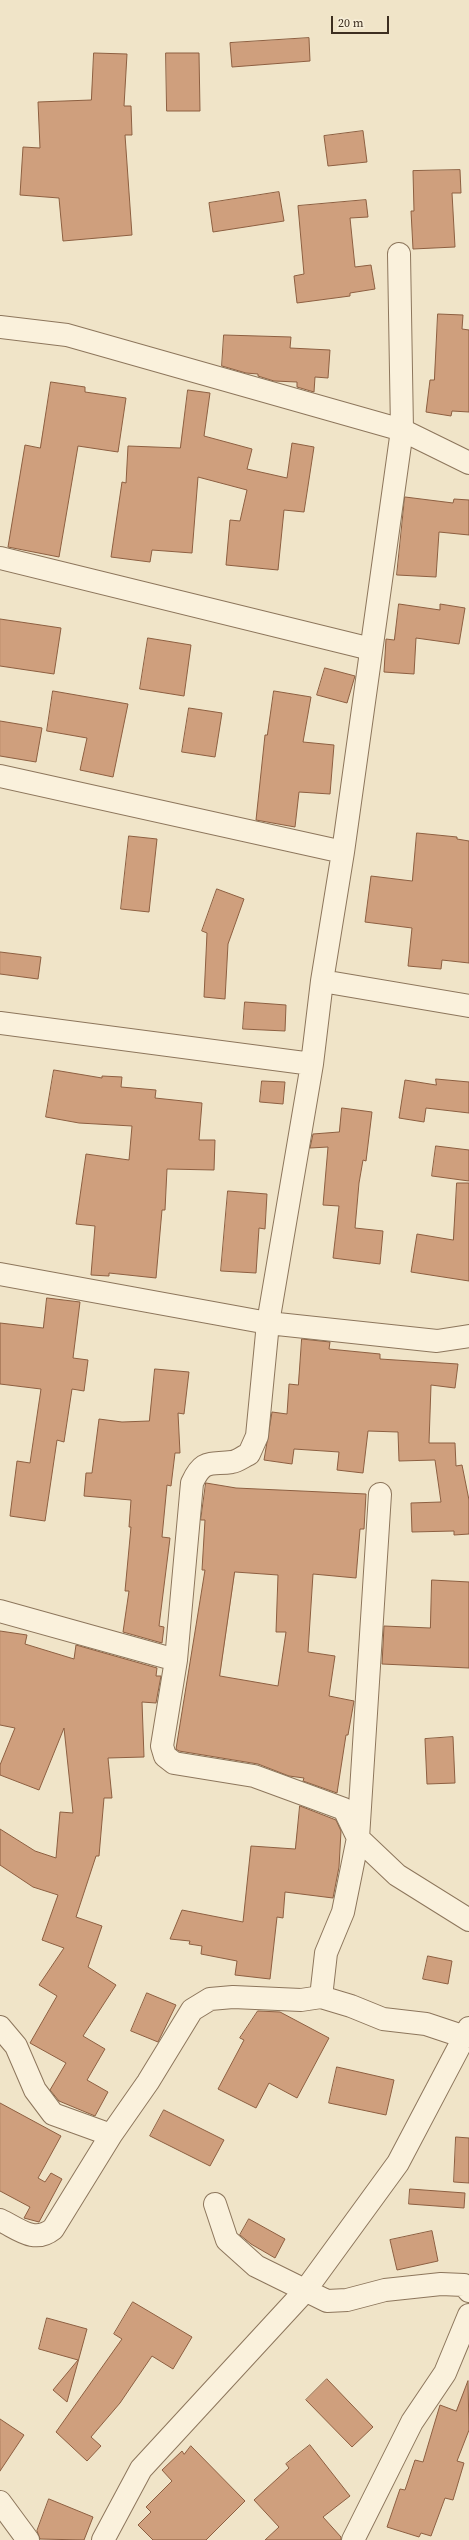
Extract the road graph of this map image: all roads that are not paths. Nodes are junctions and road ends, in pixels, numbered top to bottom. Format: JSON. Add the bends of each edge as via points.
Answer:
{"nodes":[{"id":1,"x":399,"y":254,"type":"dead end"},
{"id":2,"x":0,"y":327,"type":"edge"},
{"id":3,"x":402,"y":430,"type":"junction"},
{"id":4,"x":469,"y":464,"type":"edge"},
{"id":5,"x":0,"y":558,"type":"edge"},
{"id":6,"x":371,"y":649,"type":"junction"},
{"id":7,"x":0,"y":776,"type":"edge"},
{"id":8,"x":342,"y":852,"type":"junction"},
{"id":9,"x":322,"y":981,"type":"junction"},
{"id":10,"x":469,"y":1006,"type":"edge"},
{"id":11,"x":0,"y":1023,"type":"edge"},
{"id":12,"x":312,"y":1064,"type":"junction"},
{"id":13,"x":0,"y":1274,"type":"edge"},
{"id":14,"x":268,"y":1323,"type":"junction"},
{"id":15,"x":469,"y":1336,"type":"edge"},
{"id":16,"x":380,"y":1494,"type":"dead end"},
{"id":17,"x":0,"y":1611,"type":"edge"},
{"id":18,"x":176,"y":1660,"type":"junction"},
{"id":19,"x":358,"y":1838,"type":"junction"},
{"id":20,"x":469,"y":1920,"type":"edge"},
{"id":21,"x":321,"y":1997,"type":"junction"},
{"id":22,"x":0,"y":2027,"type":"edge"},
{"id":23,"x":467,"y":2032,"type":"edge"},
{"id":24,"x":111,"y":2135,"type":"junction"},
{"id":25,"x":216,"y":2204,"type":"dead end"},
{"id":26,"x":0,"y":2220,"type":"edge"},
{"id":27,"x":469,"y":2291,"type":"edge"},
{"id":28,"x":304,"y":2292,"type":"junction"},
{"id":29,"x":469,"y":2316,"type":"edge"},
{"id":30,"x":0,"y":2502,"type":"edge"},
{"id":31,"x":28,"y":2540,"type":"edge"},
{"id":32,"x":102,"y":2540,"type":"edge"},
{"id":33,"x":352,"y":2540,"type":"edge"}],
"edges":[{"from":1,"to":3,"type":"street"},
{"from":2,"to":3,"type":"street","via":[[67,335]]},
{"from":3,"to":4,"type":"street"},
{"from":3,"to":6,"type":"street"},
{"from":5,"to":6,"type":"street"},
{"from":6,"to":8,"type":"street"},
{"from":7,"to":8,"type":"street"},
{"from":8,"to":9,"type":"street"},
{"from":9,"to":10,"type":"street"},
{"from":9,"to":12,"type":"street"},
{"from":11,"to":12,"type":"street"},
{"from":12,"to":14,"type":"street"},
{"from":13,"to":14,"type":"street"},
{"from":14,"to":15,"type":"street","via":[[437,1341]]},
{"from":14,"to":18,"type":"street","via":[[257,1436],[249,1454],[233,1462],[211,1462],[198,1469],[192,1483]]},
{"from":16,"to":19,"type":"street"},
{"from":17,"to":18,"type":"street"},
{"from":18,"to":19,"type":"street","via":[[162,1746],[165,1756],[174,1764],[254,1776],[344,1810]]},
{"from":19,"to":20,"type":"street","via":[[397,1875]]},
{"from":19,"to":21,"type":"street","via":[[342,1912],[326,1953]]},
{"from":21,"to":23,"type":"street","via":[[383,2019]]},
{"from":21,"to":24,"type":"street","via":[[301,2000],[233,1997],[210,1999],[192,2010],[148,2082]]},
{"from":22,"to":24,"type":"street","via":[[16,2046],[35,2090],[53,2114]]},
{"from":23,"to":28,"type":"street","via":[[398,2163]]},
{"from":24,"to":26,"type":"street","via":[[53,2229],[44,2236],[34,2236]]},
{"from":25,"to":28,"type":"street","via":[[227,2240],[256,2266]]},
{"from":27,"to":28,"type":"street","via":[[464,2285],[441,2284],[385,2290],[347,2300],[327,2301]]},
{"from":28,"to":32,"type":"street","via":[[140,2470]]},
{"from":29,"to":33,"type":"street","via":[[445,2374],[412,2422]]},
{"from":30,"to":31,"type":"street"}]}
